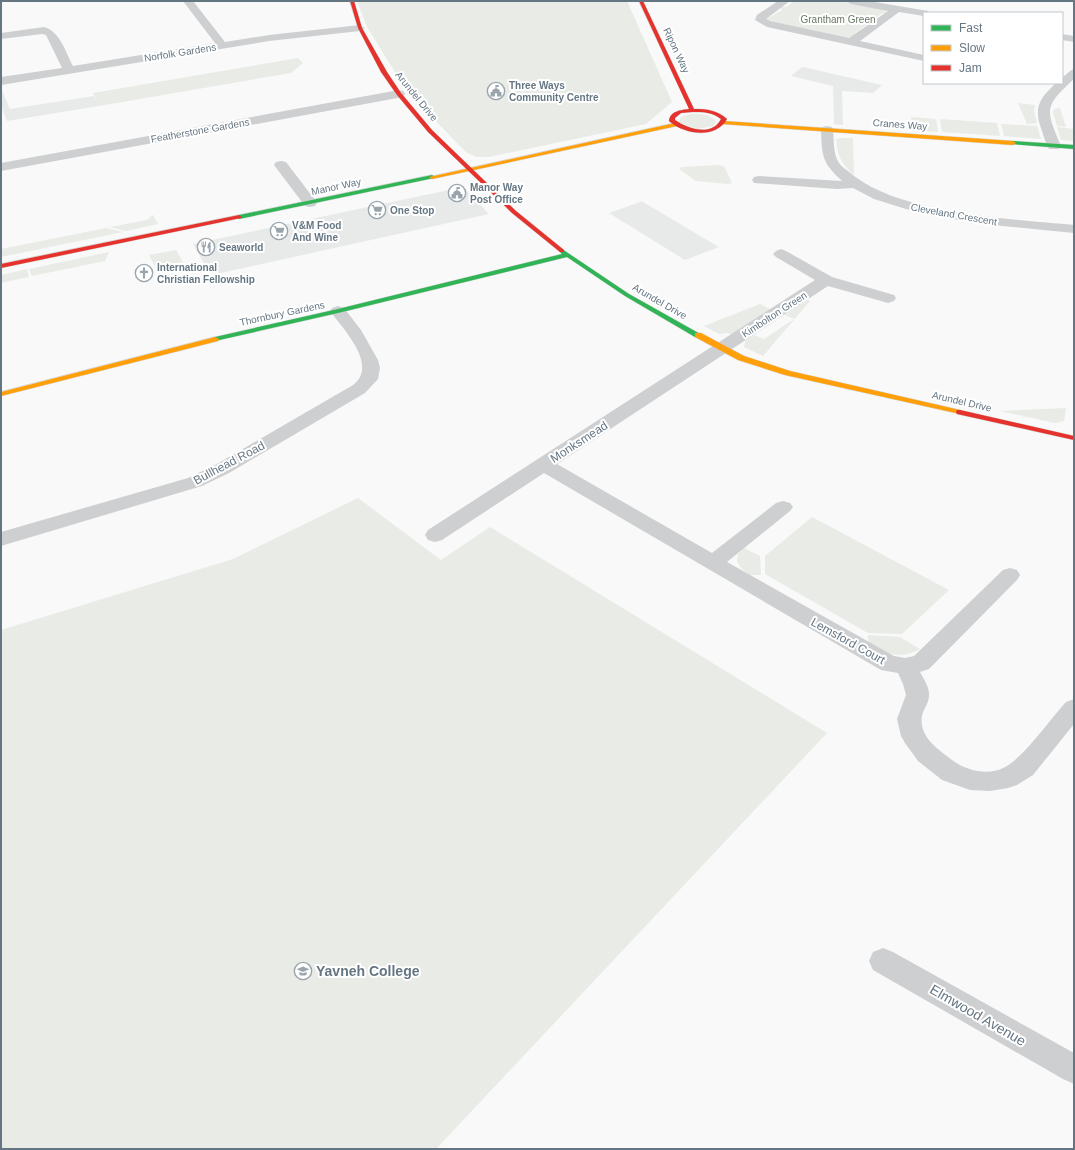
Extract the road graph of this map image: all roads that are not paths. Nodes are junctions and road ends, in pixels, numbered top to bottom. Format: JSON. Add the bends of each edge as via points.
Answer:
{"nodes":[{"id":1,"x":188,"y":1,"type":"edge"},
{"id":2,"x":352,"y":1,"type":"edge"},
{"id":3,"x":641,"y":1,"type":"edge"},
{"id":4,"x":785,"y":1,"type":"edge"},
{"id":5,"x":851,"y":1,"type":"edge"},
{"id":6,"x":897,"y":9,"type":"junction"},
{"id":7,"x":923,"y":13,"type":"edge"},
{"id":8,"x":360,"y":28,"type":"junction"},
{"id":9,"x":1,"y":36,"type":"edge"},
{"id":10,"x":1063,"y":37,"type":"edge"},
{"id":11,"x":1074,"y":39,"type":"edge"},
{"id":12,"x":851,"y":42,"type":"junction"},
{"id":13,"x":222,"y":45,"type":"junction"},
{"id":14,"x":923,"y":58,"type":"edge"},
{"id":15,"x":69,"y":70,"type":"junction"},
{"id":16,"x":1074,"y":73,"type":"edge"},
{"id":17,"x":1,"y":81,"type":"edge"},
{"id":18,"x":399,"y":94,"type":"junction"},
{"id":19,"x":692,"y":110,"type":"junction"},
{"id":20,"x":724,"y":123,"type":"junction"},
{"id":21,"x":675,"y":125,"type":"junction"},
{"id":22,"x":827,"y":130,"type":"junction"},
{"id":23,"x":1054,"y":146,"type":"junction"},
{"id":24,"x":1074,"y":147,"type":"edge"},
{"id":25,"x":281,"y":165,"type":"dead end"},
{"id":26,"x":1,"y":167,"type":"edge"},
{"id":27,"x":468,"y":169,"type":"junction"},
{"id":28,"x":759,"y":180,"type":"dead end"},
{"id":29,"x":855,"y":184,"type":"junction"},
{"id":30,"x":310,"y":203,"type":"junction"},
{"id":31,"x":1074,"y":229,"type":"edge"},
{"id":32,"x":567,"y":254,"type":"junction"},
{"id":33,"x":781,"y":254,"type":"dead end"},
{"id":34,"x":1,"y":266,"type":"edge"},
{"id":35,"x":826,"y":280,"type":"junction"},
{"id":36,"x":888,"y":298,"type":"dead end"},
{"id":37,"x":338,"y":311,"type":"junction"},
{"id":38,"x":723,"y":348,"type":"junction"},
{"id":39,"x":1,"y":394,"type":"edge"},
{"id":40,"x":1074,"y":438,"type":"edge"},
{"id":41,"x":544,"y":465,"type":"junction"},
{"id":42,"x":783,"y":507,"type":"dead end"},
{"id":43,"x":435,"y":535,"type":"dead end"},
{"id":44,"x":1,"y":539,"type":"edge"},
{"id":45,"x":712,"y":563,"type":"junction"},
{"id":46,"x":1010,"y":575,"type":"dead end"},
{"id":47,"x":906,"y":666,"type":"junction"},
{"id":48,"x":1074,"y":708,"type":"edge"},
{"id":49,"x":883,"y":961,"type":"dead end"},
{"id":50,"x":1074,"y":1069,"type":"edge"}],
"edges":[{"from":1,"to":13,"type":"street"},
{"from":2,"to":8,"type":"street","name":"Arundel Drive"},
{"from":3,"to":19,"type":"street","name":"Ripon Way"},
{"from":4,"to":12,"type":"street","via":[[760,20],[767,24]]},
{"from":5,"to":6,"type":"street"},
{"from":6,"to":7,"type":"street"},
{"from":6,"to":12,"type":"street"},
{"from":8,"to":13,"type":"street","name":"Norfolk Gardens"},
{"from":8,"to":18,"type":"street","name":"Arundel Drive"},
{"from":9,"to":15,"type":"street","via":[[44,30],[50,33]]},
{"from":10,"to":11,"type":"street"},
{"from":12,"to":14,"type":"street"},
{"from":13,"to":15,"type":"street","name":"Norfolk Gardens"},
{"from":15,"to":17,"type":"street","name":"Norfolk Gardens"},
{"from":16,"to":23,"type":"street","via":[[1044,106],[1045,120]]},
{"from":18,"to":26,"type":"street","name":"Featherstone Gardens"},
{"from":18,"to":27,"type":"street","name":"Arundel Drive","via":[[430,131]]},
{"from":19,"to":20,"type":"street","via":[[716,113],[724,119]]},
{"from":19,"to":21,"type":"street","via":[[674,115],[672,121]]},
{"from":20,"to":21,"type":"street","via":[[717,128],[702,131],[686,130]]},
{"from":20,"to":22,"type":"street","name":"Cranes Way"},
{"from":21,"to":27,"type":"street","name":"Manor Way"},
{"from":22,"to":23,"type":"street","name":"Cranes Way"},
{"from":22,"to":29,"type":"street","name":"Cleveland Crescent","via":[[830,159],[842,175]]},
{"from":23,"to":24,"type":"street","name":"Cranes Way"},
{"from":25,"to":30,"type":"street"},
{"from":27,"to":30,"type":"street","name":"Manor Way"},
{"from":27,"to":32,"type":"street","name":"Arundel Drive","via":[[514,212]]},
{"from":28,"to":29,"type":"street"},
{"from":29,"to":31,"type":"street","name":"Cleveland Crescent","via":[[903,205],[945,214]]},
{"from":30,"to":34,"type":"street","name":"Manor Way"},
{"from":32,"to":37,"type":"street","name":"Thornbury Gardens"},
{"from":32,"to":38,"type":"street","name":"Arundel Drive","via":[[628,295]]},
{"from":33,"to":35,"type":"street"},
{"from":35,"to":36,"type":"street"},
{"from":35,"to":38,"type":"street","name":"Kimbolton Green"},
{"from":37,"to":39,"type":"street","name":"Thornbury Gardens","via":[[222,337]]},
{"from":37,"to":44,"type":"street","name":"Bullhead Road","via":[[370,359],[370,377],[362,387],[195,482]]},
{"from":38,"to":40,"type":"street","name":"Arundel Drive","via":[[741,358],[788,373]]},
{"from":38,"to":41,"type":"street","name":"Monksmead"},
{"from":41,"to":43,"type":"street","name":"Monksmead"},
{"from":41,"to":45,"type":"street","name":"Lemsford Court"},
{"from":42,"to":45,"type":"street"},
{"from":45,"to":47,"type":"street","name":"Lemsford Court","via":[[875,657],[889,664]]},
{"from":46,"to":47,"type":"street","name":"Lemsford Court","via":[[926,659],[921,663]]},
{"from":47,"to":48,"type":"street","via":[[918,695],[909,719],[913,736],[927,754],[951,773],[970,780],[990,781],[1008,778],[1024,768]]},
{"from":49,"to":50,"type":"street","name":"Elmwood Avenue"}]}
